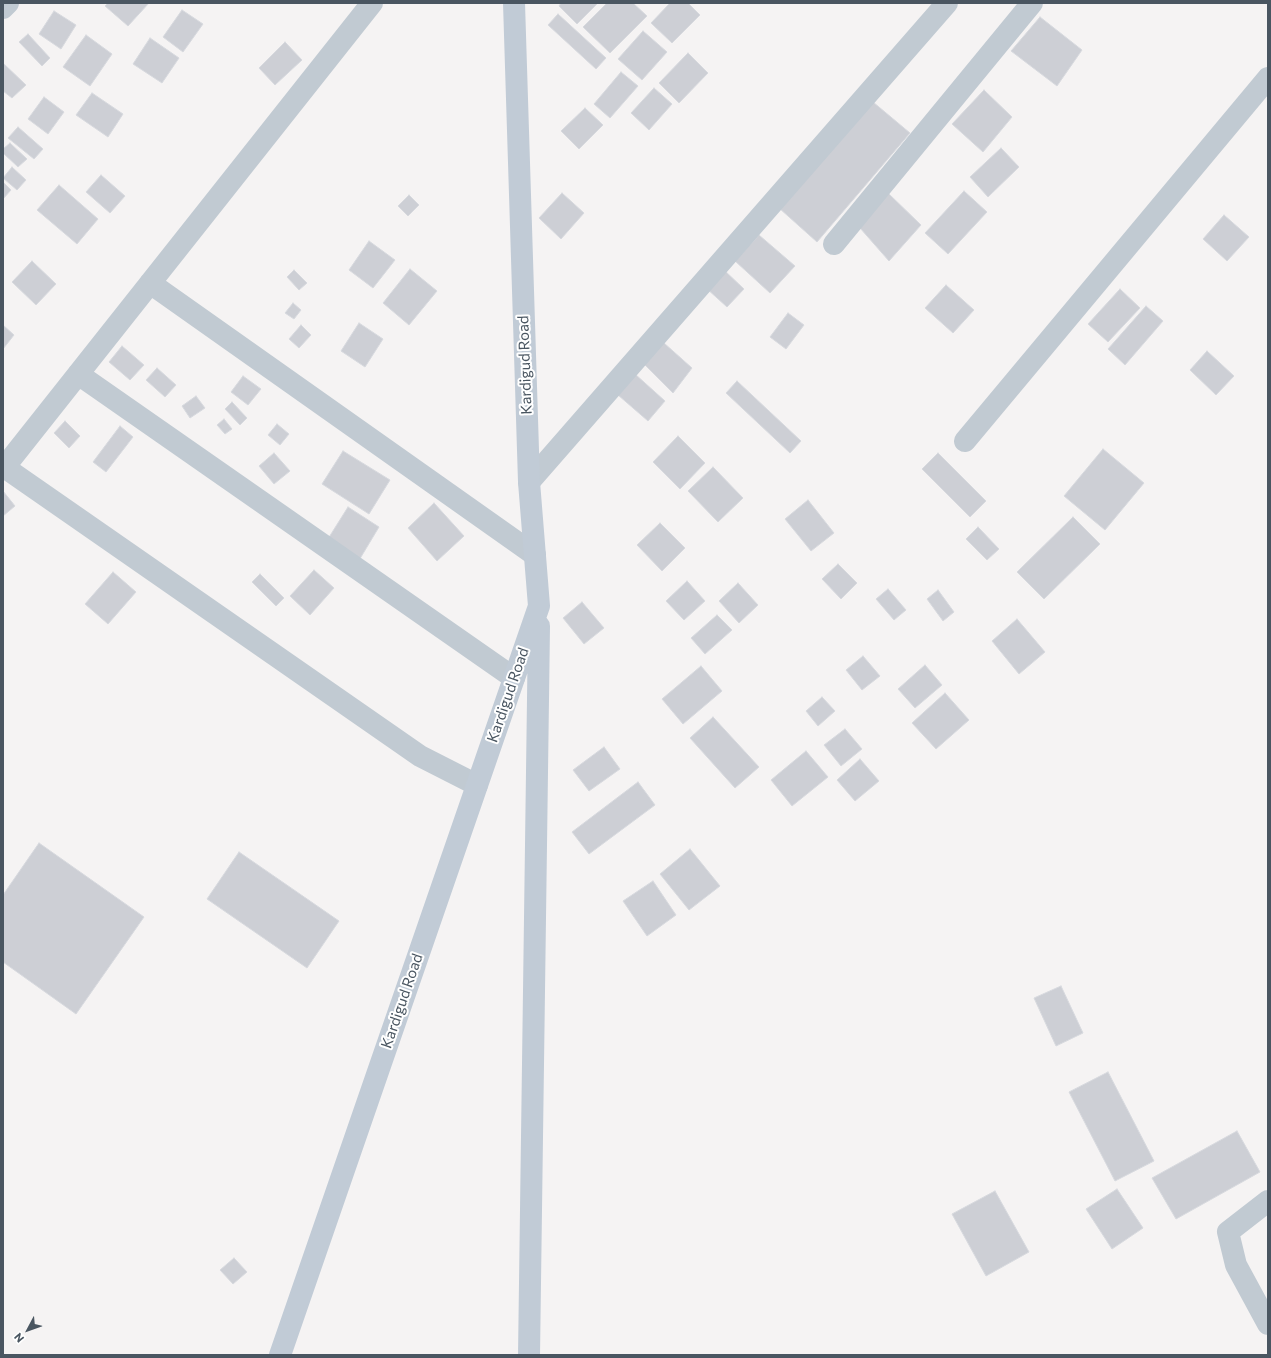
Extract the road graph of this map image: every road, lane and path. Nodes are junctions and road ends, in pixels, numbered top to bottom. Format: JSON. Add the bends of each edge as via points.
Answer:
{"nodes":[{"id":1,"x":8,"y":3,"type":"edge"},
{"id":2,"x":372,"y":3,"type":"edge"},
{"id":3,"x":514,"y":3,"type":"edge"},
{"id":4,"x":947,"y":3,"type":"edge"},
{"id":5,"x":1032,"y":3,"type":"edge"},
{"id":6,"x":3,"y":8,"type":"edge"},
{"id":7,"x":1268,"y":78,"type":"edge"},
{"id":8,"x":834,"y":244,"type":"dead end"},
{"id":9,"x":150,"y":283,"type":"junction"},
{"id":10,"x":78,"y":374,"type":"junction"},
{"id":11,"x":965,"y":441,"type":"dead end"},
{"id":12,"x":4,"y":468,"type":"edge"},
{"id":13,"x":529,"y":482,"type":"junction"},
{"id":14,"x":535,"y":555,"type":"junction"},
{"id":15,"x":539,"y":606,"type":"junction"},
{"id":16,"x":514,"y":678,"type":"junction"},
{"id":17,"x":477,"y":785,"type":"junction"},
{"id":18,"x":1268,"y":1201,"type":"edge"},
{"id":19,"x":1268,"y":1324,"type":"edge"},
{"id":20,"x":280,"y":1355,"type":"edge"},
{"id":21,"x":529,"y":1355,"type":"edge"}],
"edges":[{"from":1,"to":6,"type":"street"},
{"from":2,"to":9,"type":"street"},
{"from":3,"to":13,"type":"street","name":"Kardigud Road"},
{"from":4,"to":13,"type":"street"},
{"from":5,"to":8,"type":"street"},
{"from":7,"to":11,"type":"street"},
{"from":9,"to":10,"type":"street"},
{"from":9,"to":14,"type":"street"},
{"from":10,"to":12,"type":"street"},
{"from":10,"to":16,"type":"street"},
{"from":12,"to":17,"type":"street","via":[[420,756]]},
{"from":13,"to":14,"type":"street","name":"Kardigud Road"},
{"from":14,"to":15,"type":"street","name":"Kardigud Road"},
{"from":15,"to":16,"type":"street","name":"Kardigud Road"},
{"from":15,"to":21,"type":"street"},
{"from":16,"to":17,"type":"street","name":"Kardigud Road"},
{"from":17,"to":20,"type":"street","name":"Kardigud Road"},
{"from":18,"to":19,"type":"street","via":[[1228,1232],[1236,1265]]}]}
